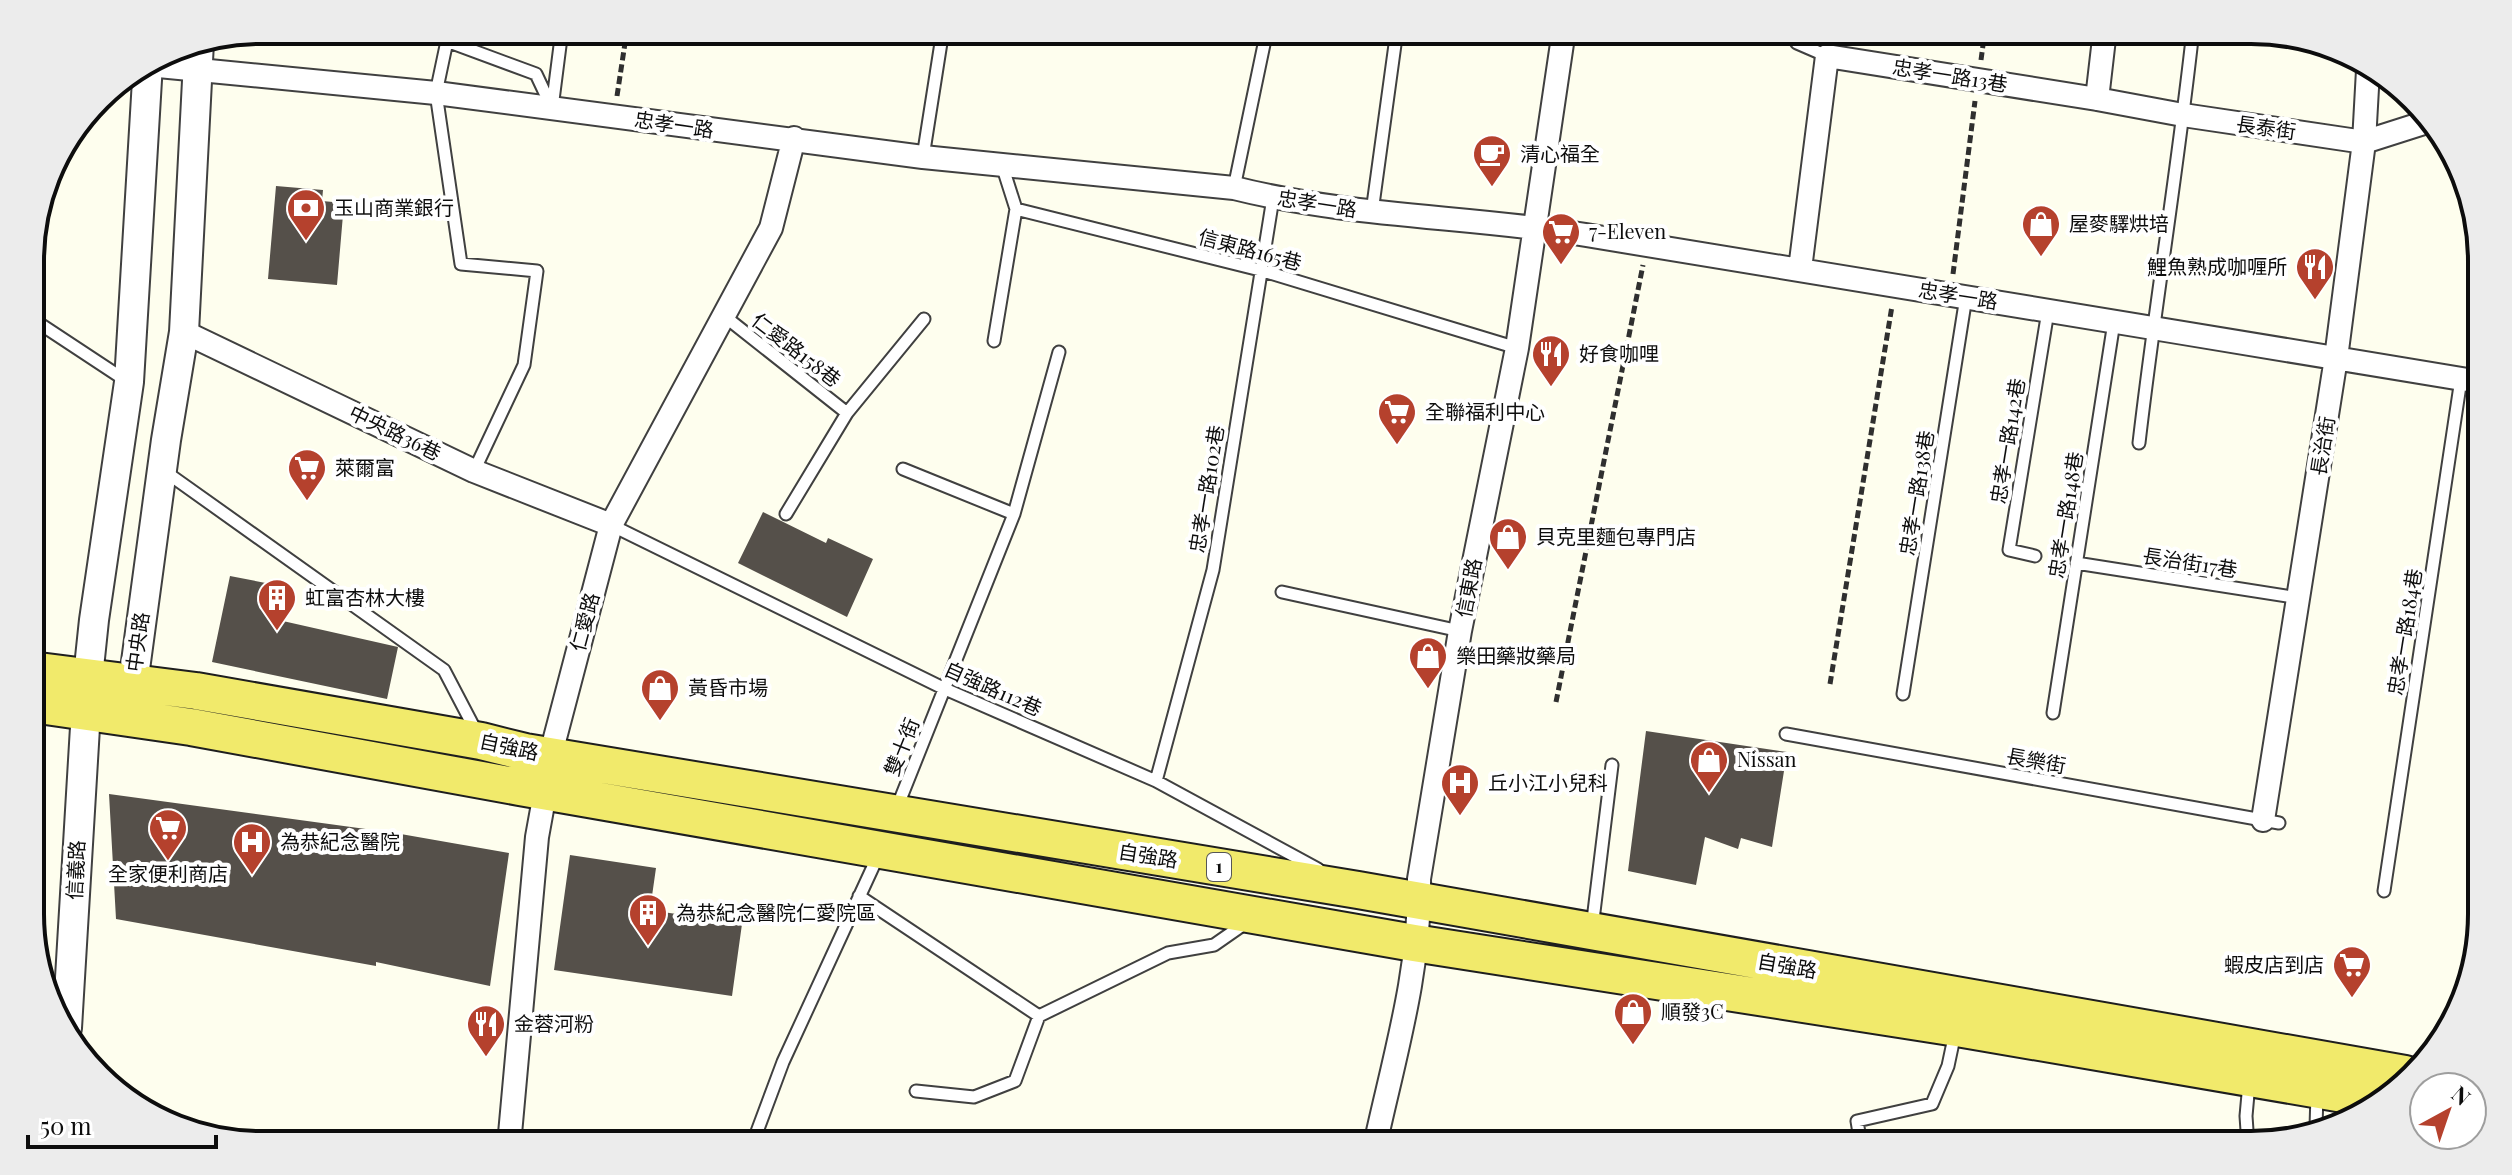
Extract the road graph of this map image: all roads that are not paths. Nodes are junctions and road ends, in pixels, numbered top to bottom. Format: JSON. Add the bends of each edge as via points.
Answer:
{"nodes":[{"id":1,"x":446,"y":44,"type":"edge"},
{"id":2,"x":455,"y":44,"type":"edge"},
{"id":3,"x":560,"y":44,"type":"edge"},
{"id":4,"x":941,"y":44,"type":"edge"},
{"id":5,"x":1264,"y":44,"type":"edge"},
{"id":6,"x":1395,"y":44,"type":"edge"},
{"id":7,"x":1562,"y":44,"type":"edge"},
{"id":8,"x":1799,"y":44,"type":"edge"},
{"id":9,"x":2103,"y":44,"type":"edge"},
{"id":10,"x":2191,"y":44,"type":"edge"},
{"id":11,"x":198,"y":55,"type":"edge"},
{"id":12,"x":1827,"y":56,"type":"junction"},
{"id":13,"x":147,"y":77,"type":"edge"},
{"id":14,"x":2368,"y":79,"type":"edge"},
{"id":15,"x":436,"y":93,"type":"junction"},
{"id":16,"x":2097,"y":99,"type":"junction"},
{"id":17,"x":552,"y":108,"type":"junction"},
{"id":18,"x":2183,"y":115,"type":"junction"},
{"id":19,"x":2419,"y":124,"type":"edge"},
{"id":20,"x":794,"y":138,"type":"junction"},
{"id":21,"x":2364,"y":142,"type":"junction"},
{"id":22,"x":923,"y":157,"type":"junction"},
{"id":23,"x":1002,"y":165,"type":"junction"},
{"id":24,"x":1234,"y":188,"type":"junction"},
{"id":25,"x":1273,"y":198,"type":"junction"},
{"id":26,"x":1016,"y":209,"type":"junction"},
{"id":27,"x":1372,"y":212,"type":"junction"},
{"id":28,"x":1535,"y":227,"type":"junction"},
{"id":29,"x":1800,"y":269,"type":"junction"},
{"id":30,"x":1260,"y":270,"type":"junction"},
{"id":31,"x":1958,"y":296,"type":"junction"},
{"id":32,"x":2048,"y":311,"type":"junction"},
{"id":33,"x":723,"y":315,"type":"junction"},
{"id":34,"x":924,"y":319,"type":"dead end"},
{"id":35,"x":2114,"y":322,"type":"junction"},
{"id":36,"x":44,"y":326,"type":"edge"},
{"id":37,"x":2152,"y":327,"type":"junction"},
{"id":38,"x":184,"y":332,"type":"junction"},
{"id":39,"x":994,"y":341,"type":"dead end"},
{"id":40,"x":1517,"y":348,"type":"junction"},
{"id":41,"x":1059,"y":352,"type":"dead end"},
{"id":42,"x":2336,"y":358,"type":"junction"},
{"id":43,"x":2468,"y":380,"type":"edge"},
{"id":44,"x":129,"y":382,"type":"junction"},
{"id":45,"x":2468,"y":404,"type":"edge"},
{"id":46,"x":847,"y":413,"type":"junction"},
{"id":47,"x":2139,"y":443,"type":"dead end"},
{"id":48,"x":162,"y":469,"type":"junction"},
{"id":49,"x":903,"y":469,"type":"dead end"},
{"id":50,"x":474,"y":471,"type":"junction"},
{"id":51,"x":786,"y":514,"type":"dead end"},
{"id":52,"x":1014,"y":514,"type":"junction"},
{"id":53,"x":611,"y":525,"type":"junction"},
{"id":54,"x":2035,"y":556,"type":"dead end"},
{"id":55,"x":2076,"y":563,"type":"junction"},
{"id":56,"x":1282,"y":592,"type":"dead end"},
{"id":57,"x":2299,"y":598,"type":"junction"},
{"id":58,"x":1460,"y":631,"type":"junction"},
{"id":59,"x":44,"y":676,"type":"edge"},
{"id":60,"x":133,"y":684,"type":"junction"},
{"id":61,"x":945,"y":689,"type":"junction"},
{"id":62,"x":86,"y":694,"type":"junction"},
{"id":63,"x":1903,"y":694,"type":"dead end"},
{"id":64,"x":44,"y":702,"type":"edge"},
{"id":65,"x":2053,"y":713,"type":"dead end"},
{"id":66,"x":1786,"y":734,"type":"dead end"},
{"id":67,"x":481,"y":741,"type":"junction"},
{"id":68,"x":551,"y":756,"type":"junction"},
{"id":69,"x":1612,"y":765,"type":"dead end"},
{"id":70,"x":1156,"y":781,"type":"junction"},
{"id":71,"x":546,"y":792,"type":"junction"},
{"id":72,"x":2271,"y":821,"type":"joint"},
{"id":73,"x":887,"y":832,"type":"junction"},
{"id":74,"x":1358,"y":890,"type":"junction"},
{"id":75,"x":2384,"y":891,"type":"dead end"},
{"id":76,"x":859,"y":896,"type":"junction"},
{"id":77,"x":1420,"y":901,"type":"junction"},
{"id":78,"x":1256,"y":916,"type":"junction"},
{"id":79,"x":1592,"y":932,"type":"junction"},
{"id":80,"x":1414,"y":943,"type":"junction"},
{"id":81,"x":68,"y":1011,"type":"edge"},
{"id":82,"x":1039,"y":1016,"type":"junction"},
{"id":83,"x":1957,"y":1028,"type":"junction"},
{"id":84,"x":2398,"y":1073,"type":"edge"},
{"id":85,"x":2250,"y":1079,"type":"junction"},
{"id":86,"x":2317,"y":1090,"type":"junction"},
{"id":87,"x":916,"y":1091,"type":"dead end"},
{"id":88,"x":2365,"y":1098,"type":"edge"},
{"id":89,"x":2316,"y":1120,"type":"edge"},
{"id":90,"x":510,"y":1131,"type":"edge"},
{"id":91,"x":757,"y":1131,"type":"edge"},
{"id":92,"x":1378,"y":1131,"type":"edge"},
{"id":93,"x":1859,"y":1131,"type":"edge"},
{"id":94,"x":2247,"y":1131,"type":"edge"}],
"edges":[{"from":1,"to":15,"type":"lane"},
{"from":2,"to":17,"type":"lane","via":[[536,74]]},
{"from":3,"to":17,"type":"lane"},
{"from":4,"to":22,"type":"lane"},
{"from":5,"to":24,"type":"lane"},
{"from":6,"to":27,"type":"lane"},
{"from":7,"to":28,"type":"street","name":"信東路"},
{"from":8,"to":12,"type":"lane"},
{"from":9,"to":16,"type":"street"},
{"from":10,"to":18,"type":"lane"},
{"from":11,"to":15,"type":"street","name":"忠孝一路"},
{"from":11,"to":38,"type":"street","name":"中央路"},
{"from":12,"to":16,"type":"street","name":"忠孝一路13巷"},
{"from":12,"to":29,"type":"street"},
{"from":13,"to":44,"type":"street"},
{"from":14,"to":21,"type":"street","name":"長治街"},
{"from":15,"to":17,"type":"street","name":"忠孝一路"},
{"from":15,"to":50,"type":"lane","via":[[461,264],[537,271],[524,365]]},
{"from":16,"to":18,"type":"street","name":"長泰街"},
{"from":17,"to":20,"type":"street","name":"忠孝一路"},
{"from":18,"to":21,"type":"street","name":"長泰街"},
{"from":18,"to":37,"type":"lane"},
{"from":19,"to":21,"type":"street","name":"長泰街"},
{"from":20,"to":22,"type":"street","name":"忠孝一路"},
{"from":20,"to":33,"type":"street","name":"仁愛路","via":[[771,228]]},
{"from":21,"to":42,"type":"street","name":"長治街"},
{"from":22,"to":23,"type":"street","name":"忠孝一路"},
{"from":23,"to":24,"type":"street","name":"忠孝一路"},
{"from":23,"to":26,"type":"lane"},
{"from":24,"to":25,"type":"street","name":"忠孝一路"},
{"from":25,"to":27,"type":"street","name":"忠孝一路"},
{"from":25,"to":30,"type":"lane","name":"忠孝一路102巷"},
{"from":26,"to":30,"type":"lane","name":"信東路165巷"},
{"from":26,"to":39,"type":"lane"},
{"from":27,"to":28,"type":"street","name":"忠孝一路"},
{"from":28,"to":29,"type":"street","name":"忠孝一路"},
{"from":28,"to":40,"type":"street","name":"信東路"},
{"from":29,"to":31,"type":"street","name":"忠孝一路"},
{"from":30,"to":40,"type":"lane","name":"信東路165巷"},
{"from":30,"to":70,"type":"lane","name":"忠孝一路102巷","via":[[1213,570]]},
{"from":31,"to":32,"type":"street","name":"忠孝一路"},
{"from":31,"to":63,"type":"lane","name":"忠孝一路138巷"},
{"from":32,"to":35,"type":"street","name":"忠孝一路"},
{"from":32,"to":54,"type":"lane","name":"忠孝一路142巷","via":[[2009,550]]},
{"from":33,"to":46,"type":"lane","name":"仁愛路158巷"},
{"from":33,"to":53,"type":"street","name":"仁愛路"},
{"from":34,"to":46,"type":"lane"},
{"from":35,"to":37,"type":"street","name":"忠孝一路"},
{"from":35,"to":55,"type":"lane","name":"忠孝一路148巷"},
{"from":36,"to":44,"type":"lane"},
{"from":37,"to":42,"type":"street","name":"忠孝一路"},
{"from":37,"to":47,"type":"lane"},
{"from":38,"to":48,"type":"street","name":"中央路"},
{"from":38,"to":50,"type":"street","name":"中央路36巷"},
{"from":40,"to":58,"type":"street","name":"信東路"},
{"from":41,"to":52,"type":"lane","name":"雙十街"},
{"from":42,"to":43,"type":"street","name":"忠孝一路"},
{"from":42,"to":57,"type":"street","name":"長治街"},
{"from":44,"to":62,"type":"street"},
{"from":45,"to":75,"type":"lane","name":"忠孝一路184巷"},
{"from":46,"to":51,"type":"lane"},
{"from":48,"to":60,"type":"street","name":"中央路"},
{"from":48,"to":67,"type":"lane","via":[[444,670]]},
{"from":49,"to":52,"type":"lane"},
{"from":50,"to":53,"type":"street","name":"中央路36巷"},
{"from":52,"to":61,"type":"lane","name":"雙十街"},
{"from":53,"to":61,"type":"lane","name":"自強路112巷"},
{"from":53,"to":68,"type":"street","name":"仁愛路"},
{"from":55,"to":57,"type":"lane","name":"長治街17巷"},
{"from":55,"to":65,"type":"lane","name":"忠孝一路148巷"},
{"from":56,"to":58,"type":"lane"},
{"from":57,"to":72,"type":"street","name":"長治街"},
{"from":58,"to":77,"type":"street","name":"信東路","via":[[1419,879]]},
{"from":59,"to":62,"type":"main road","name":"自強路","number":"1"},
{"from":60,"to":62,"type":"main road","name":"自強路","number":"1"},
{"from":60,"to":67,"type":"main road","name":"自強路","number":"1"},
{"from":61,"to":70,"type":"lane","name":"自強路112巷"},
{"from":61,"to":73,"type":"lane","name":"雙十街"},
{"from":62,"to":64,"type":"main road","name":"自強路","number":"1"},
{"from":62,"to":71,"type":"main road","name":"自強路","number":"1","via":[[191,727]]},
{"from":62,"to":81,"type":"street","name":"信義路"},
{"from":66,"to":72,"type":"lane","name":"長樂街"},
{"from":67,"to":68,"type":"main road","name":"自強路","number":"1"},
{"from":68,"to":71,"type":"street","name":"仁愛路"},
{"from":68,"to":73,"type":"main road","name":"自強路","number":"1"},
{"from":69,"to":79,"type":"lane"},
{"from":70,"to":74,"type":"lane","name":"自強路112巷"},
{"from":71,"to":73,"type":"main road","name":"自強路","number":"1"},
{"from":71,"to":90,"type":"street","name":"仁愛路","via":[[537,837]]},
{"from":73,"to":74,"type":"main road","name":"自強路","number":"1"},
{"from":73,"to":76,"type":"lane","name":"雙十街"},
{"from":73,"to":78,"type":"main road","name":"自強路","number":"1"},
{"from":74,"to":77,"type":"main road","name":"自強路","number":"1"},
{"from":76,"to":82,"type":"lane"},
{"from":76,"to":91,"type":"lane","name":"雙十街"},
{"from":77,"to":79,"type":"main road","name":"自強路","number":"1"},
{"from":77,"to":80,"type":"street","name":"信東路"},
{"from":78,"to":80,"type":"main road","name":"自強路","number":"1"},
{"from":78,"to":82,"type":"lane","via":[[1214,945],[1168,953]]},
{"from":79,"to":84,"type":"main road","name":"自強路","number":"1"},
{"from":80,"to":83,"type":"main road","name":"自強路","number":"1"},
{"from":80,"to":92,"type":"street","name":"信東路","via":[[1412,982]]},
{"from":82,"to":87,"type":"lane","via":[[1015,1081],[974,1097]]},
{"from":83,"to":85,"type":"main road","name":"自強路","number":"1"},
{"from":83,"to":93,"type":"lane","via":[[1932,1104],[1857,1121]]},
{"from":85,"to":86,"type":"main road","name":"自強路","number":"1"},
{"from":85,"to":94,"type":"lane"},
{"from":86,"to":88,"type":"main road","name":"自強路","number":"1"},
{"from":86,"to":89,"type":"lane"}]}
